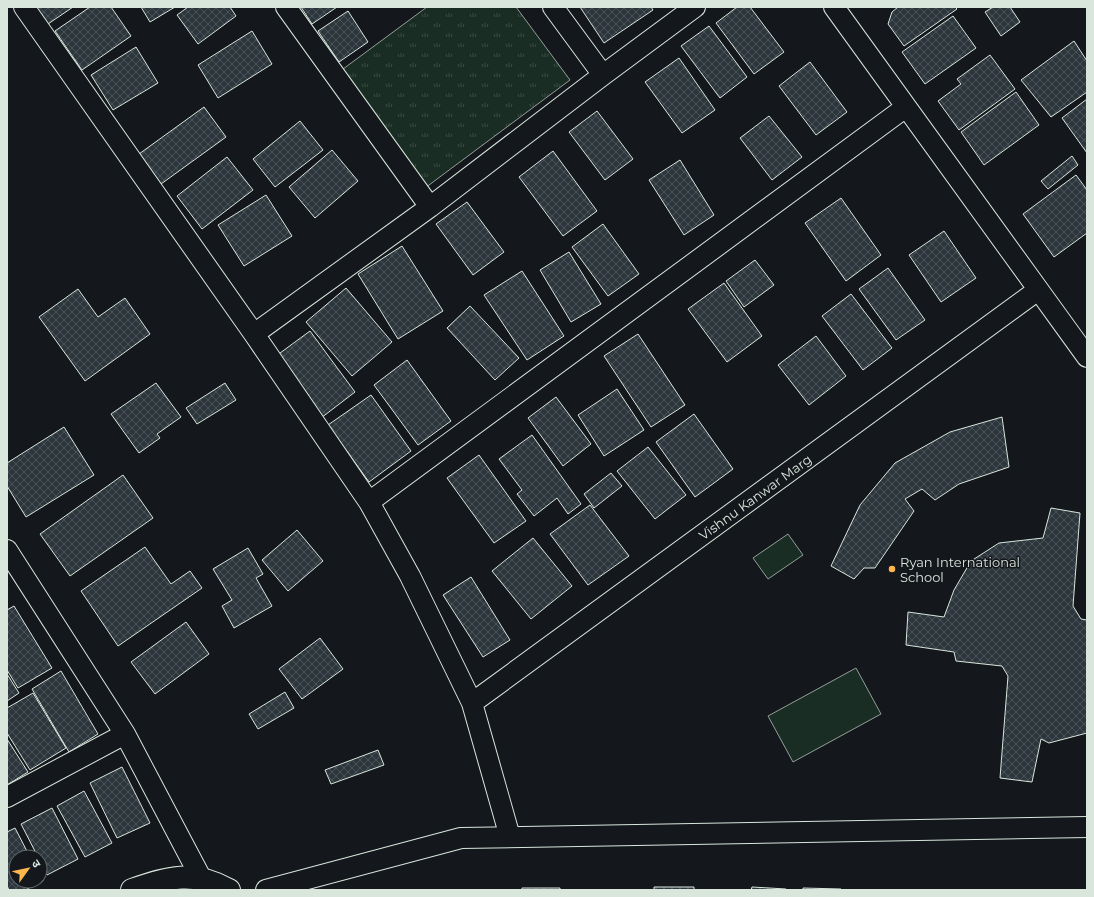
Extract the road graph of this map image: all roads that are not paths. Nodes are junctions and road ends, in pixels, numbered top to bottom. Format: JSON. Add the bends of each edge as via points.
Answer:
{"nodes":[{"id":1,"x":24,"y":7,"type":"edge"},
{"id":2,"x":286,"y":7,"type":"edge"},
{"id":3,"x":553,"y":7,"type":"edge"},
{"id":4,"x":695,"y":7,"type":"edge"},
{"id":5,"x":834,"y":7,"type":"edge"},
{"id":6,"x":603,"y":74,"type":"junction"},
{"id":7,"x":906,"y":107,"type":"junction"},
{"id":8,"x":430,"y":207,"type":"junction"},
{"id":9,"x":1038,"y":290,"type":"junction"},
{"id":10,"x":254,"y":334,"type":"junction"},
{"id":11,"x":1087,"y":357,"type":"edge"},
{"id":12,"x":369,"y":502,"type":"junction"},
{"id":13,"x":9,"y":557,"type":"edge"},
{"id":14,"x":472,"y":703,"type":"junction"},
{"id":15,"x":125,"y":734,"type":"junction"},
{"id":16,"x":7,"y":797,"type":"edge"},
{"id":17,"x":1087,"y":827,"type":"edge"},
{"id":18,"x":510,"y":837,"type":"junction"},
{"id":19,"x":201,"y":878,"type":"junction"},
{"id":20,"x":132,"y":890,"type":"edge"},
{"id":21,"x":229,"y":890,"type":"edge"},
{"id":22,"x":266,"y":890,"type":"edge"}],
"edges":[{"from":1,"to":10,"type":"street"},
{"from":2,"to":8,"type":"street"},
{"from":3,"to":6,"type":"street"},
{"from":4,"to":6,"type":"street"},
{"from":5,"to":7,"type":"street"},
{"from":6,"to":8,"type":"street"},
{"from":7,"to":9,"type":"street"},
{"from":7,"to":12,"type":"street"},
{"from":8,"to":10,"type":"street"},
{"from":9,"to":11,"type":"street"},
{"from":9,"to":14,"type":"street","name":"Vishnu Kanwar Marg"},
{"from":10,"to":12,"type":"street"},
{"from":12,"to":14,"type":"street","via":[[410,576]]},
{"from":13,"to":15,"type":"street"},
{"from":14,"to":18,"type":"street"},
{"from":15,"to":16,"type":"street"},
{"from":15,"to":19,"type":"street"},
{"from":17,"to":18,"type":"street"},
{"from":18,"to":22,"type":"street","via":[[461,838]]},
{"from":19,"to":20,"type":"street","via":[[178,877]]},
{"from":19,"to":21,"type":"street"}]}
